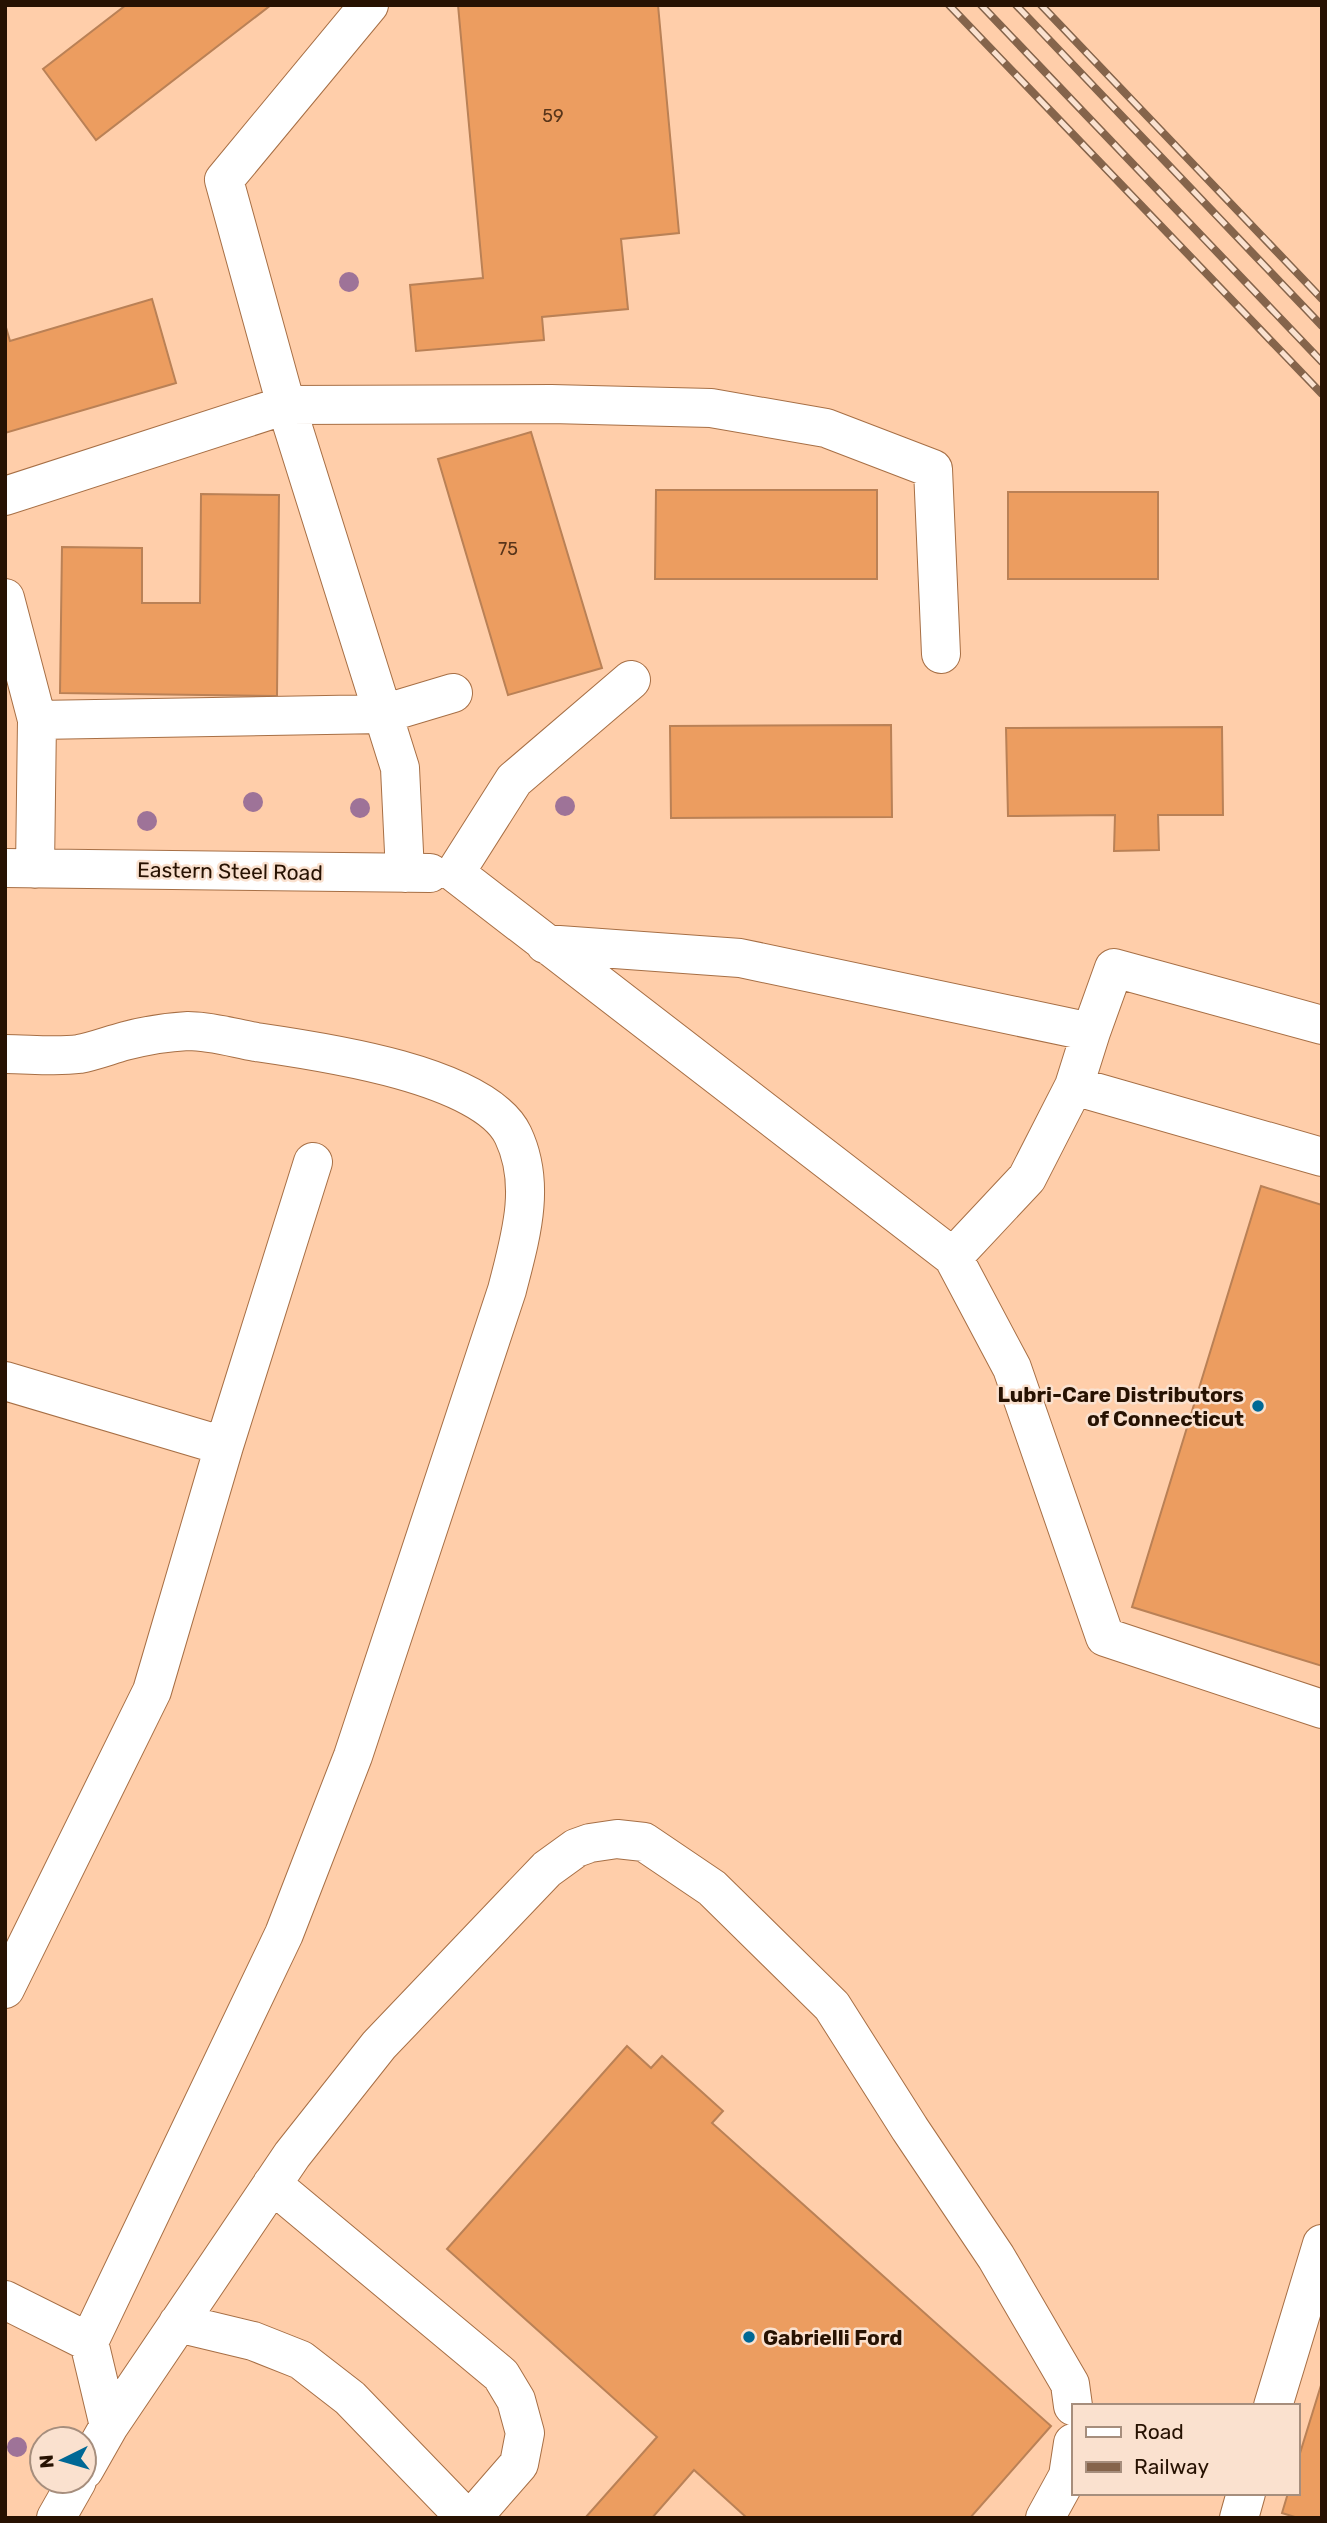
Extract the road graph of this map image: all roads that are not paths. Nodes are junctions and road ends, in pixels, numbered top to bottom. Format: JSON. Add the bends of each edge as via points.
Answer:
{"nodes":[{"id":1,"x":369,"y":5,"type":"edge"},
{"id":2,"x":286,"y":405,"type":"junction"},
{"id":3,"x":5,"y":496,"type":"edge"},
{"id":4,"x":5,"y":598,"type":"edge"},
{"id":5,"x":941,"y":654,"type":"dead end"},
{"id":6,"x":631,"y":680,"type":"dead end"},
{"id":7,"x":453,"y":693,"type":"dead end"},
{"id":8,"x":383,"y":714,"type":"junction"},
{"id":9,"x":37,"y":720,"type":"junction"},
{"id":10,"x":20,"y":868,"type":"edge"},
{"id":11,"x":405,"y":873,"type":"junction"},
{"id":12,"x":455,"y":873,"type":"junction"},
{"id":13,"x":545,"y":944,"type":"junction"},
{"id":14,"x":1322,"y":1025,"type":"edge"},
{"id":15,"x":1091,"y":1032,"type":"junction"},
{"id":16,"x":5,"y":1054,"type":"edge"},
{"id":17,"x":1074,"y":1086,"type":"junction"},
{"id":18,"x":1322,"y":1157,"type":"edge"},
{"id":19,"x":313,"y":1162,"type":"dead end"},
{"id":20,"x":953,"y":1257,"type":"junction"},
{"id":21,"x":5,"y":1381,"type":"edge"},
{"id":22,"x":224,"y":1446,"type":"junction"},
{"id":23,"x":1322,"y":1709,"type":"edge"},
{"id":24,"x":5,"y":1989,"type":"edge"},
{"id":25,"x":272,"y":2184,"type":"junction"},
{"id":26,"x":1322,"y":2244,"type":"edge"},
{"id":27,"x":5,"y":2300,"type":"edge"},
{"id":28,"x":178,"y":2323,"type":"junction"},
{"id":29,"x":89,"y":2342,"type":"junction"},
{"id":30,"x":1073,"y":2404,"type":"edge"},
{"id":31,"x":1274,"y":2404,"type":"edge"},
{"id":32,"x":110,"y":2426,"type":"junction"},
{"id":33,"x":98,"y":2446,"type":"edge"},
{"id":34,"x":1072,"y":2450,"type":"edge"},
{"id":35,"x":69,"y":2495,"type":"edge"},
{"id":36,"x":1245,"y":2495,"type":"edge"},
{"id":37,"x":56,"y":2518,"type":"edge"},
{"id":38,"x":466,"y":2518,"type":"edge"},
{"id":39,"x":472,"y":2518,"type":"edge"},
{"id":40,"x":1045,"y":2518,"type":"edge"},
{"id":41,"x":1239,"y":2518,"type":"edge"}],
"edges":[{"from":1,"to":2,"type":"street","via":[[224,180]]},
{"from":2,"to":3,"type":"street"},
{"from":2,"to":5,"type":"street","via":[[711,408],[827,428],[933,469]]},
{"from":2,"to":8,"type":"street"},
{"from":4,"to":9,"type":"street"},
{"from":6,"to":12,"type":"street","via":[[514,780]]},
{"from":7,"to":8,"type":"street"},
{"from":8,"to":9,"type":"street"},
{"from":8,"to":11,"type":"street","via":[[400,768]]},
{"from":9,"to":10,"type":"street"},
{"from":10,"to":11,"type":"street","name":"Eastern Steel Road"},
{"from":11,"to":12,"type":"street","name":"Eastern Steel Road"},
{"from":12,"to":13,"type":"street"},
{"from":13,"to":15,"type":"street","via":[[740,958]]},
{"from":13,"to":20,"type":"street"},
{"from":14,"to":15,"type":"street","via":[[1114,968]]},
{"from":15,"to":17,"type":"street"},
{"from":16,"to":29,"type":"street","via":[[79,1054],[188,1031],[350,1056],[432,1080],[496,1113],[512,1132],[525,1180],[521,1236],[507,1290],[353,1756],[284,1934]]},
{"from":17,"to":18,"type":"street"},
{"from":17,"to":20,"type":"street","via":[[1027,1178]]},
{"from":19,"to":22,"type":"street"},
{"from":20,"to":23,"type":"street","via":[[1012,1368],[1105,1637]]},
{"from":21,"to":22,"type":"street"},
{"from":22,"to":24,"type":"street","via":[[152,1691]]},
{"from":25,"to":28,"type":"street"},
{"from":25,"to":30,"type":"street","via":[[379,2045],[547,1869],[590,1843],[644,1842],[712,1888],[832,2006],[996,2257],[1070,2384]]},
{"from":25,"to":39,"type":"street","via":[[501,2375],[516,2400],[524,2433],[519,2464]]},
{"from":26,"to":31,"type":"street"},
{"from":27,"to":29,"type":"street"},
{"from":28,"to":32,"type":"street"},
{"from":28,"to":38,"type":"street","via":[[253,2341],[302,2360],[350,2398]]},
{"from":29,"to":32,"type":"street"},
{"from":32,"to":33,"type":"street"},
{"from":34,"to":40,"type":"street","via":[[1068,2476]]},
{"from":35,"to":37,"type":"street"},
{"from":36,"to":41,"type":"street"}]}
